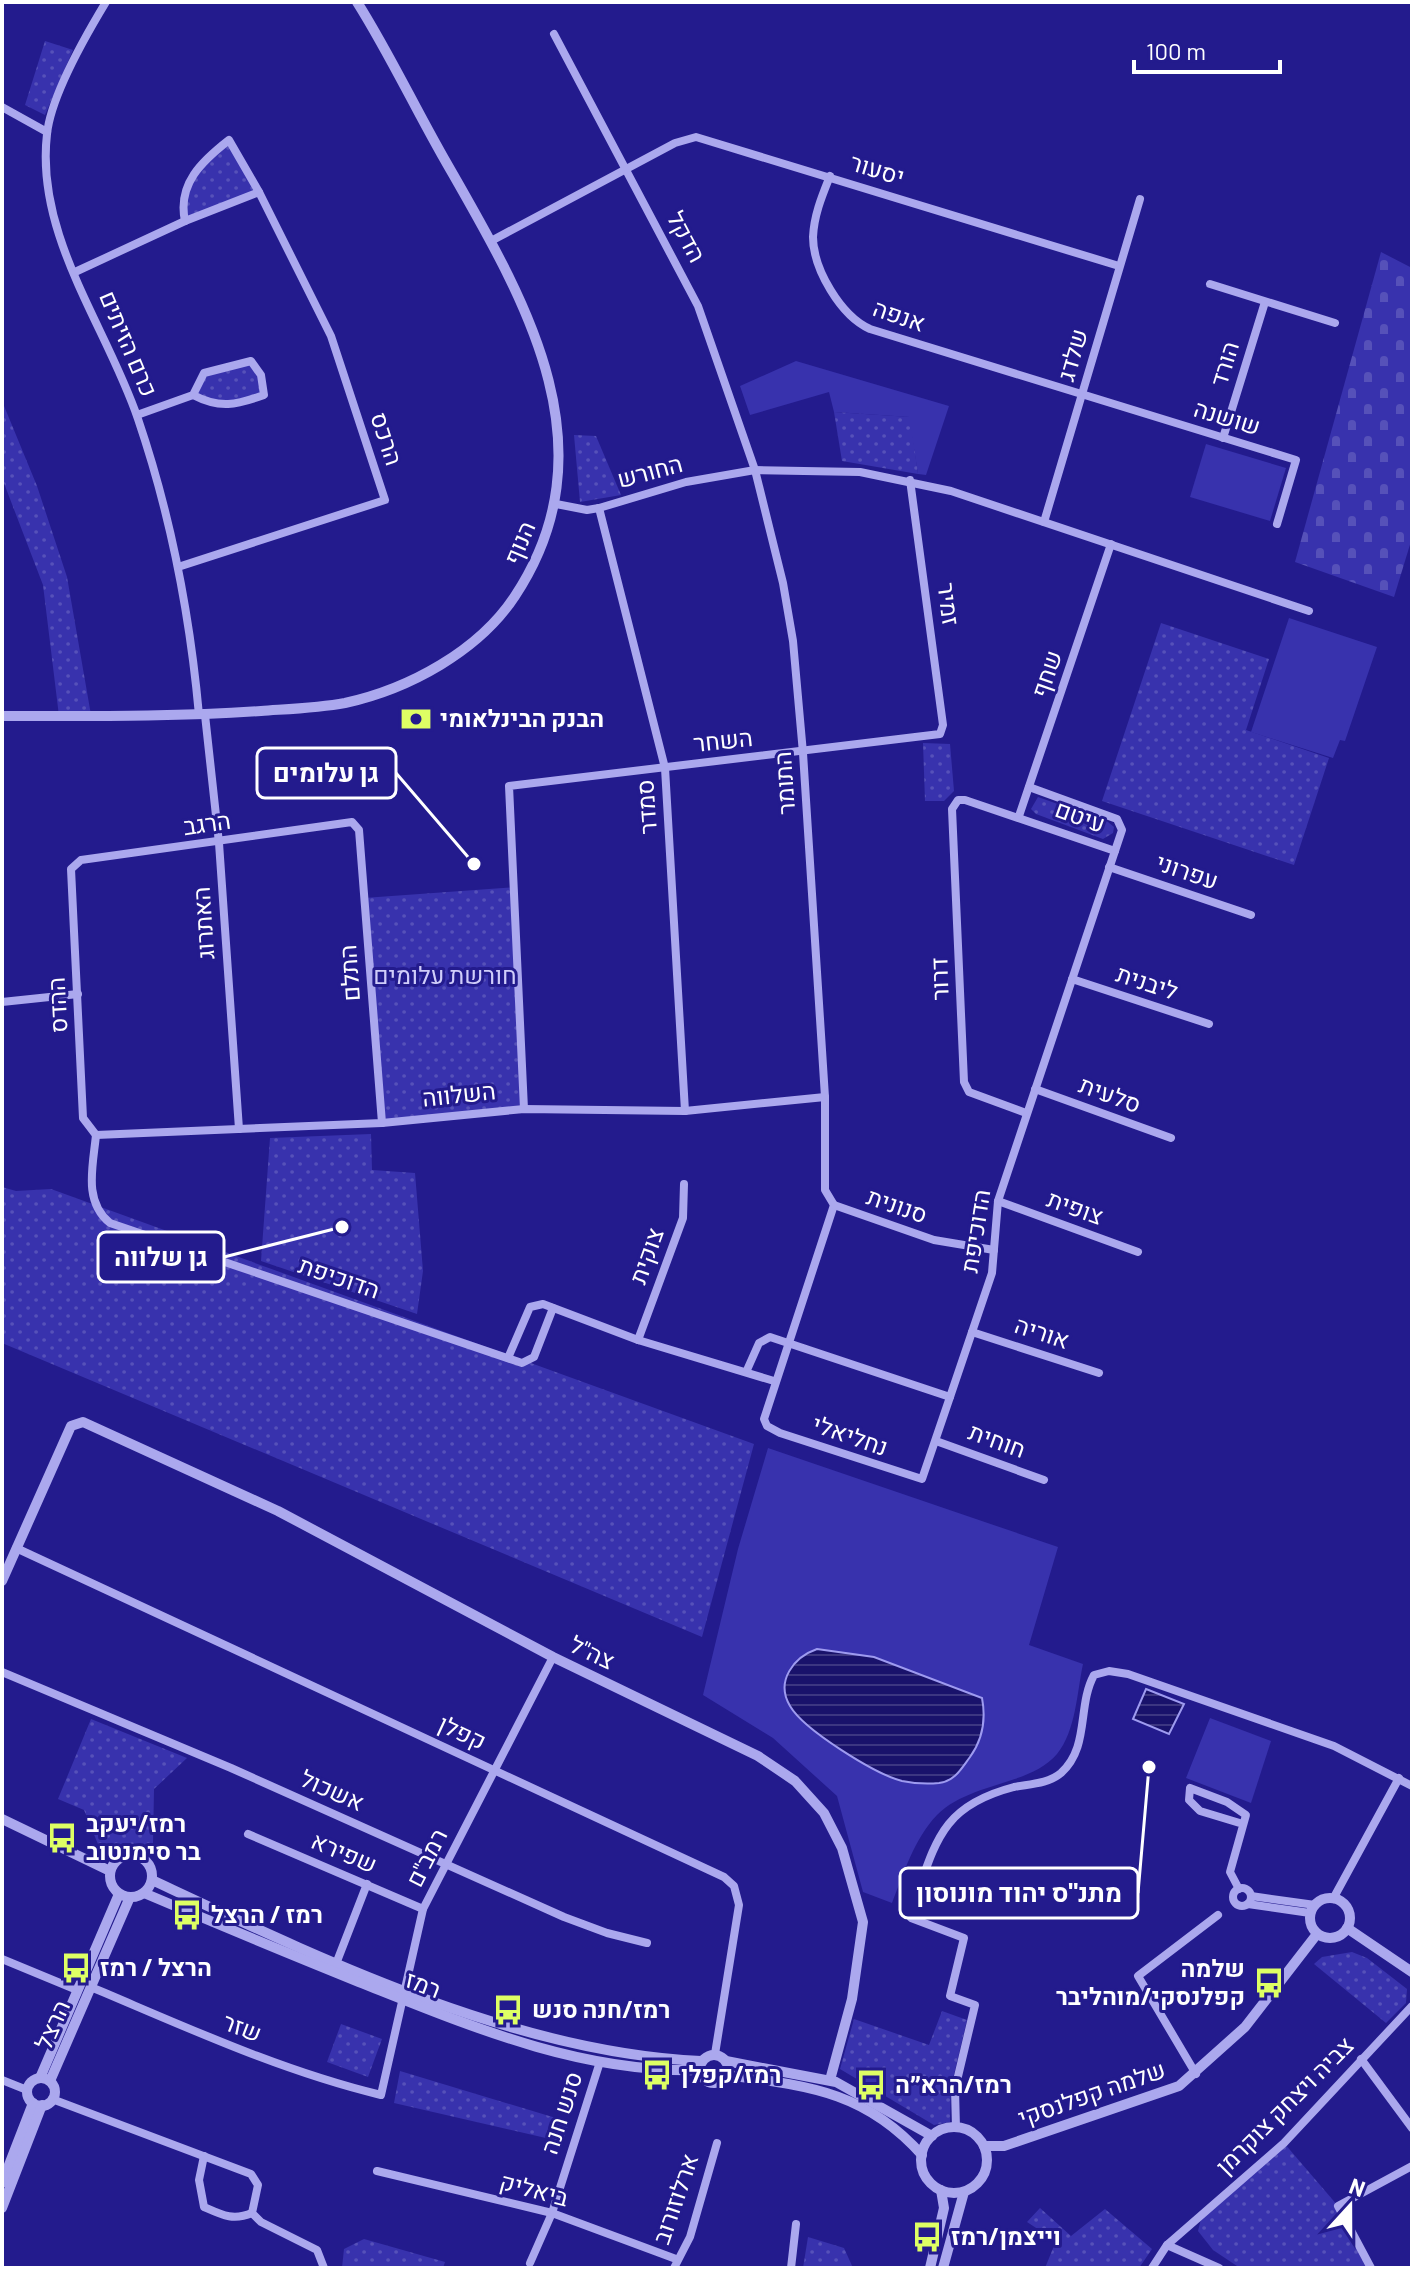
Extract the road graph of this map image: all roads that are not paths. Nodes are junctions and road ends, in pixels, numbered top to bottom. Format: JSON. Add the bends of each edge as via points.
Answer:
{"nodes":[{"id":1,"x":106,"y":2,"type":"edge"},
{"id":2,"x":357,"y":2,"type":"edge"},
{"id":3,"x":554,"y":34,"type":"dead end"},
{"id":4,"x":2,"y":107,"type":"edge"},
{"id":5,"x":47,"y":132,"type":"junction"},
{"id":6,"x":627,"y":168,"type":"junction"},
{"id":7,"x":830,"y":176,"type":"junction"},
{"id":8,"x":259,"y":192,"type":"junction"},
{"id":9,"x":1140,"y":199,"type":"dead end"},
{"id":10,"x":185,"y":221,"type":"junction"},
{"id":11,"x":491,"y":241,"type":"junction"},
{"id":12,"x":1119,"y":266,"type":"junction"},
{"id":13,"x":75,"y":272,"type":"junction"},
{"id":14,"x":1210,"y":284,"type":"dead end"},
{"id":15,"x":1265,"y":302,"type":"junction"},
{"id":16,"x":1335,"y":323,"type":"dead end"},
{"id":17,"x":1082,"y":394,"type":"junction"},
{"id":18,"x":193,"y":395,"type":"junction"},
{"id":19,"x":137,"y":415,"type":"junction"},
{"id":20,"x":1223,"y":438,"type":"junction"},
{"id":21,"x":755,"y":470,"type":"junction"},
{"id":22,"x":910,"y":480,"type":"junction"},
{"id":23,"x":556,"y":504,"type":"junction"},
{"id":24,"x":599,"y":508,"type":"junction"},
{"id":25,"x":1044,"y":522,"type":"junction"},
{"id":26,"x":1277,"y":524,"type":"dead end"},
{"id":27,"x":1111,"y":544,"type":"junction"},
{"id":28,"x":178,"y":567,"type":"junction"},
{"id":29,"x":1309,"y":611,"type":"dead end"},
{"id":30,"x":202,"y":715,"type":"junction"},
{"id":31,"x":2,"y":716,"type":"edge"},
{"id":32,"x":940,"y":734,"type":"joint"},
{"id":33,"x":803,"y":753,"type":"junction"},
{"id":34,"x":665,"y":768,"type":"junction"},
{"id":35,"x":1029,"y":787,"type":"junction"},
{"id":36,"x":955,"y":802,"type":"joint"},
{"id":37,"x":1019,"y":816,"type":"junction"},
{"id":38,"x":352,"y":822,"type":"joint"},
{"id":39,"x":219,"y":843,"type":"junction"},
{"id":40,"x":1115,"y":851,"type":"junction"},
{"id":41,"x":1109,"y":867,"type":"junction"},
{"id":42,"x":71,"y":869,"type":"joint"},
{"id":43,"x":1251,"y":915,"type":"dead end"},
{"id":44,"x":1072,"y":979,"type":"junction"},
{"id":45,"x":78,"y":994,"type":"junction"},
{"id":46,"x":2,"y":1002,"type":"edge"},
{"id":47,"x":1209,"y":1024,"type":"dead end"},
{"id":48,"x":1035,"y":1089,"type":"junction"},
{"id":49,"x":825,"y":1097,"type":"junction"},
{"id":50,"x":524,"y":1109,"type":"junction"},
{"id":51,"x":685,"y":1111,"type":"junction"},
{"id":52,"x":1026,"y":1113,"type":"junction"},
{"id":53,"x":382,"y":1123,"type":"junction"},
{"id":54,"x":239,"y":1129,"type":"junction"},
{"id":55,"x":96,"y":1135,"type":"junction"},
{"id":56,"x":1171,"y":1138,"type":"dead end"},
{"id":57,"x":684,"y":1184,"type":"dead end"},
{"id":58,"x":998,"y":1201,"type":"junction"},
{"id":59,"x":834,"y":1205,"type":"junction"},
{"id":60,"x":994,"y":1250,"type":"junction"},
{"id":61,"x":1138,"y":1252,"type":"dead end"},
{"id":62,"x":553,"y":1308,"type":"junction"},
{"id":63,"x":972,"y":1332,"type":"junction"},
{"id":64,"x":638,"y":1340,"type":"junction"},
{"id":65,"x":787,"y":1344,"type":"junction"},
{"id":66,"x":508,"y":1358,"type":"junction"},
{"id":67,"x":747,"y":1370,"type":"junction"},
{"id":68,"x":1099,"y":1373,"type":"dead end"},
{"id":69,"x":774,"y":1381,"type":"junction"},
{"id":70,"x":950,"y":1397,"type":"junction"},
{"id":71,"x":936,"y":1441,"type":"junction"},
{"id":72,"x":922,"y":1479,"type":"joint"},
{"id":73,"x":1044,"y":1480,"type":"dead end"},
{"id":74,"x":16,"y":1548,"type":"junction"},
{"id":75,"x":2,"y":1581,"type":"edge"},
{"id":76,"x":553,"y":1657,"type":"junction"},
{"id":77,"x":2,"y":1672,"type":"edge"},
{"id":78,"x":495,"y":1770,"type":"junction"},
{"id":79,"x":1399,"y":1778,"type":"junction"},
{"id":80,"x":1412,"y":1786,"type":"edge"},
{"id":81,"x":2,"y":1819,"type":"edge"},
{"id":82,"x":1244,"y":1819,"type":"junction"},
{"id":83,"x":248,"y":1834,"type":"dead end"},
{"id":84,"x":445,"y":1865,"type":"junction"},
{"id":85,"x":110,"y":1871,"type":"junction"},
{"id":86,"x":152,"y":1880,"type":"junction"},
{"id":87,"x":367,"y":1884,"type":"junction"},
{"id":88,"x":1239,"y":1889,"type":"junction"},
{"id":89,"x":144,"y":1893,"type":"junction"},
{"id":90,"x":124,"y":1896,"type":"junction"},
{"id":91,"x":1333,"y":1899,"type":"junction"},
{"id":92,"x":1250,"y":1900,"type":"junction"},
{"id":93,"x":423,"y":1909,"type":"junction"},
{"id":94,"x":1312,"y":1909,"type":"junction"},
{"id":95,"x":1218,"y":1915,"type":"dead end"},
{"id":96,"x":1347,"y":1928,"type":"junction"},
{"id":97,"x":1317,"y":1934,"type":"junction"},
{"id":98,"x":647,"y":1943,"type":"dead end"},
{"id":99,"x":2,"y":1959,"type":"edge"},
{"id":100,"x":335,"y":1966,"type":"junction"},
{"id":101,"x":1412,"y":1972,"type":"edge"},
{"id":102,"x":91,"y":1987,"type":"junction"},
{"id":103,"x":77,"y":1990,"type":"junction"},
{"id":104,"x":402,"y":1994,"type":"junction"},
{"id":105,"x":1412,"y":2006,"type":"edge"},
{"id":106,"x":715,"y":2054,"type":"junction"},
{"id":107,"x":1361,"y":2059,"type":"junction"},
{"id":108,"x":726,"y":2061,"type":"junction"},
{"id":109,"x":599,"y":2065,"type":"junction"},
{"id":110,"x":700,"y":2066,"type":"junction"},
{"id":111,"x":1196,"y":2074,"type":"junction"},
{"id":112,"x":727,"y":2075,"type":"junction"},
{"id":113,"x":45,"y":2079,"type":"junction"},
{"id":114,"x":2,"y":2080,"type":"edge"},
{"id":115,"x":830,"y":2080,"type":"junction"},
{"id":116,"x":27,"y":2090,"type":"junction"},
{"id":117,"x":381,"y":2095,"type":"joint"},
{"id":118,"x":52,"y":2099,"type":"junction"},
{"id":119,"x":37,"y":2104,"type":"junction"},
{"id":120,"x":956,"y":2128,"type":"junction"},
{"id":121,"x":1412,"y":2128,"type":"edge"},
{"id":122,"x":932,"y":2136,"type":"junction"},
{"id":123,"x":717,"y":2143,"type":"dead end"},
{"id":124,"x":984,"y":2146,"type":"junction"},
{"id":125,"x":1004,"y":2146,"type":"junction"},
{"id":126,"x":922,"y":2155,"type":"junction"},
{"id":127,"x":204,"y":2156,"type":"junction"},
{"id":128,"x":987,"y":2160,"type":"junction"},
{"id":129,"x":1412,"y":2166,"type":"edge"},
{"id":130,"x":377,"y":2171,"type":"dead end"},
{"id":131,"x":2,"y":2183,"type":"edge"},
{"id":132,"x":941,"y":2190,"type":"junction"},
{"id":133,"x":964,"y":2192,"type":"junction"},
{"id":134,"x":2,"y":2208,"type":"edge"},
{"id":135,"x":252,"y":2213,"type":"junction"},
{"id":136,"x":552,"y":2213,"type":"junction"},
{"id":137,"x":796,"y":2224,"type":"dead end"},
{"id":138,"x":1167,"y":2245,"type":"junction"},
{"id":139,"x":530,"y":2263,"type":"dead end"},
{"id":140,"x":675,"y":2263,"type":"edge"},
{"id":141,"x":324,"y":2268,"type":"edge"},
{"id":142,"x":791,"y":2268,"type":"edge"},
{"id":143,"x":930,"y":2268,"type":"edge"},
{"id":144,"x":943,"y":2268,"type":"edge"},
{"id":145,"x":1152,"y":2268,"type":"edge"},
{"id":146,"x":1219,"y":2268,"type":"edge"},
{"id":147,"x":1371,"y":2268,"type":"edge"}],
"edges":[{"from":1,"to":5,"type":"street","name":"כרם הזיתים","via":[[81,44]]},
{"from":2,"to":11,"type":"street","name":"הנוף"},
{"from":3,"to":6,"type":"street","name":"הדקל"},
{"from":4,"to":5,"type":"street"},
{"from":5,"to":13,"type":"street","name":"כרם הזיתים","via":[[48,181]]},
{"from":6,"to":7,"type":"street","name":"יסעור","via":[[696,137]]},
{"from":6,"to":11,"type":"street","name":"יסעור"},
{"from":6,"to":21,"type":"street","name":"הדקל","via":[[698,306]]},
{"from":7,"to":12,"type":"street","name":"יסעור"},
{"from":7,"to":17,"type":"street","name":"אנפה","via":[[817,210],[814,245],[852,319]]},
{"from":8,"to":10,"type":"street"},
{"from":8,"to":10,"type":"street","name":"הרכס","via":[[229,140],[190,179],[181,203]]},
{"from":8,"to":28,"type":"street","name":"הרכס","via":[[331,336],[385,500]]},
{"from":9,"to":12,"type":"street","name":"שלדג"},
{"from":10,"to":13,"type":"street"},
{"from":11,"to":23,"type":"street","name":"הנוף","via":[[537,344],[554,399],[561,456]]},
{"from":12,"to":17,"type":"street","name":"שלדג"},
{"from":13,"to":19,"type":"street","name":"כרם הזיתים"},
{"from":14,"to":15,"type":"street"},
{"from":15,"to":16,"type":"street"},
{"from":15,"to":20,"type":"street","name":"הורד"},
{"from":17,"to":20,"type":"street","name":"שושנה"},
{"from":17,"to":25,"type":"street","name":"שלדג"},
{"from":18,"to":18,"type":"street","via":[[214,406],[264,395],[261,375],[251,361],[204,373]]},
{"from":18,"to":19,"type":"street"},
{"from":19,"to":28,"type":"street","name":"כרם הזיתים"},
{"from":20,"to":26,"type":"street","name":"שושנה","via":[[1296,460]]},
{"from":21,"to":22,"type":"street","name":"החורש","via":[[832,470]]},
{"from":21,"to":24,"type":"street","name":"החורש","via":[[686,482]]},
{"from":21,"to":33,"type":"street","name":"התומר","via":[[793,641]]},
{"from":22,"to":25,"type":"street","name":"החורש"},
{"from":22,"to":32,"type":"street","name":"זמיר","via":[[943,725]]},
{"from":23,"to":24,"type":"street","name":"החורש"},
{"from":23,"to":30,"type":"street","name":"הנוף","via":[[536,561],[508,608],[485,633],[429,670],[344,703]]},
{"from":24,"to":34,"type":"street","name":"סמדר"},
{"from":25,"to":27,"type":"street","name":"החורש"},
{"from":27,"to":29,"type":"street","name":"החורש"},
{"from":27,"to":35,"type":"street","name":"שחף"},
{"from":28,"to":30,"type":"street","name":"כרם הזיתים"},
{"from":30,"to":31,"type":"street","name":"הנוף"},
{"from":30,"to":39,"type":"street","name":"האתרוג"},
{"from":32,"to":33,"type":"street","name":"השחר"},
{"from":33,"to":34,"type":"street","name":"השחר"},
{"from":33,"to":49,"type":"street","name":"התומר"},
{"from":34,"to":50,"type":"street","name":"השחר","via":[[509,786]]},
{"from":34,"to":51,"type":"street","name":"סמדר"},
{"from":35,"to":37,"type":"street","name":"שחף"},
{"from":35,"to":40,"type":"street","name":"עיטם","via":[[1117,819],[1122,830]]},
{"from":36,"to":37,"type":"street","name":"עיטם","via":[[965,800]]},
{"from":36,"to":52,"type":"street","name":"דרור","via":[[964,1082],[969,1092]]},
{"from":37,"to":40,"type":"street","name":"עיטם"},
{"from":38,"to":39,"type":"street","name":"הרגב"},
{"from":38,"to":53,"type":"street","name":"התלם","via":[[359,830]]},
{"from":39,"to":42,"type":"street","name":"הרגב","via":[[81,860]]},
{"from":39,"to":54,"type":"street","name":"האתרוג"},
{"from":40,"to":41,"type":"street","name":"הדוכיפת"},
{"from":41,"to":43,"type":"street","name":"עפרוני"},
{"from":41,"to":44,"type":"street","name":"הדוכיפת"},
{"from":42,"to":45,"type":"street","name":"ההדס"},
{"from":44,"to":47,"type":"street","name":"ליבנית"},
{"from":44,"to":48,"type":"street","name":"הדוכיפת"},
{"from":45,"to":46,"type":"street"},
{"from":45,"to":55,"type":"street","name":"ההדס","via":[[83,1118]]},
{"from":48,"to":52,"type":"street","name":"הדוכיפת"},
{"from":48,"to":56,"type":"street","name":"סלעית"},
{"from":49,"to":51,"type":"street","name":"השלווה"},
{"from":49,"to":59,"type":"street","name":"התומר","via":[[825,1190]]},
{"from":50,"to":51,"type":"street","name":"השלווה"},
{"from":50,"to":53,"type":"street","name":"השלווה"},
{"from":52,"to":58,"type":"street","name":"הדוכיפת"},
{"from":53,"to":54,"type":"street","name":"השלווה"},
{"from":54,"to":55,"type":"street","name":"השלווה"},
{"from":55,"to":66,"type":"street","name":"הדוכיפת","via":[[93,1203],[110,1223]]},
{"from":57,"to":64,"type":"street","name":"צוקית","via":[[683,1218]]},
{"from":58,"to":60,"type":"street","name":"הדוכיפת"},
{"from":58,"to":61,"type":"street","name":"צופית"},
{"from":59,"to":60,"type":"street","name":"סנונית","via":[[934,1240]]},
{"from":59,"to":65,"type":"street"},
{"from":60,"to":63,"type":"street","name":"הדוכיפת","via":[[992,1273]]},
{"from":62,"to":64,"type":"street"},
{"from":62,"to":66,"type":"street","via":[[530,1307]]},
{"from":62,"to":66,"type":"street","via":[[534,1357],[522,1363]]},
{"from":63,"to":68,"type":"street","name":"אוריה"},
{"from":63,"to":70,"type":"street","name":"הדוכיפת"},
{"from":64,"to":67,"type":"street"},
{"from":65,"to":67,"type":"street","via":[[763,1339]]},
{"from":65,"to":69,"type":"street"},
{"from":65,"to":70,"type":"street"},
{"from":67,"to":69,"type":"street"},
{"from":69,"to":72,"type":"street","name":"נחליאלי","via":[[765,1409],[767,1426]]},
{"from":70,"to":71,"type":"street","name":"הדוכיפת"},
{"from":71,"to":72,"type":"street","name":"הדוכיפת"},
{"from":71,"to":73,"type":"street","name":"חוחית"},
{"from":74,"to":75,"type":"street"},
{"from":74,"to":76,"type":"street","name":"צה\"ל","via":[[71,1426],[83,1422],[278,1511]]},
{"from":74,"to":78,"type":"street","name":"קפלן"},
{"from":76,"to":78,"type":"street","name":"רמב\"ם"},
{"from":76,"to":115,"type":"street","name":"צה\"ל","via":[[758,1756],[795,1781],[824,1813],[842,1848],[863,1922],[852,1999]]},
{"from":77,"to":84,"type":"street","name":"אשכול"},
{"from":78,"to":84,"type":"street","name":"רמב\"ם"},
{"from":78,"to":106,"type":"street","name":"קפלן","via":[[734,1886],[739,1905]]},
{"from":79,"to":80,"type":"street"},
{"from":79,"to":91,"type":"street"},
{"from":79,"to":120,"type":"street","via":[[1334,1746],[1128,1674],[1094,1675],[1081,1737],[1066,1767],[1049,1781],[990,1795],[953,1815],[917,1892],[911,1918],[964,1938],[950,1996],[975,2005],[955,2089]]},
{"from":81,"to":85,"type":"street"},
{"from":82,"to":82,"type":"street","via":[[1227,1802],[1190,1788],[1189,1800],[1200,1811]]},
{"from":82,"to":88,"type":"street","via":[[1230,1872]]},
{"from":83,"to":87,"type":"street","name":"שפירא"},
{"from":84,"to":93,"type":"street","name":"רמב\"ם"},
{"from":84,"to":98,"type":"street","name":"אשכול","via":[[593,1928]]},
{"from":85,"to":86,"type":"street","via":[[117,1860],[136,1855],[147,1863]]},
{"from":85,"to":90,"type":"street","via":[[111,1884]]},
{"from":86,"to":89,"type":"street"},
{"from":86,"to":100,"type":"street","name":"רמז"},
{"from":87,"to":93,"type":"street","name":"שפירא"},
{"from":87,"to":100,"type":"street"},
{"from":88,"to":92,"type":"street","via":[[1248,1890]]},
{"from":88,"to":92,"type":"street","via":[[1233,1895],[1235,1903]]},
{"from":89,"to":90,"type":"street"},
{"from":89,"to":100,"type":"street","name":"רמז"},
{"from":90,"to":102,"type":"street","name":"הרצל"},
{"from":90,"to":103,"type":"street","name":"הרצל"},
{"from":91,"to":94,"type":"street"},
{"from":91,"to":96,"type":"street","via":[[1348,1910]]},
{"from":92,"to":94,"type":"street"},
{"from":93,"to":104,"type":"street","name":"רמב\"ם"},
{"from":94,"to":97,"type":"street","via":[[1311,1925]]},
{"from":95,"to":111,"type":"street","via":[[1138,1976]]},
{"from":96,"to":97,"type":"street","via":[[1337,1937]]},
{"from":96,"to":101,"type":"street"},
{"from":97,"to":111,"type":"street","name":"שלמה קפלנסקי","via":[[1245,2027]]},
{"from":99,"to":103,"type":"street"},
{"from":100,"to":104,"type":"street","name":"רמז"},
{"from":102,"to":113,"type":"street","name":"הרצל"},
{"from":102,"to":117,"type":"street","name":"שזר","via":[[237,2048]]},
{"from":103,"to":113,"type":"street","name":"הרצל"},
{"from":104,"to":109,"type":"street","name":"רמז","via":[[519,2041]]},
{"from":104,"to":110,"type":"street","name":"רמז","via":[[598,2050]]},
{"from":104,"to":117,"type":"street","name":"רמב\"ם"},
{"from":105,"to":107,"type":"street","name":"צביה ויצחק צוקרמן"},
{"from":106,"to":108,"type":"street"},
{"from":106,"to":110,"type":"street"},
{"from":107,"to":121,"type":"street"},
{"from":107,"to":138,"type":"street","name":"צביה ויצחק צוקרמן","via":[[1284,2143]]},
{"from":108,"to":112,"type":"street"},
{"from":108,"to":115,"type":"street"},
{"from":109,"to":110,"type":"street","name":"רמז","via":[[647,2071]]},
{"from":109,"to":136,"type":"street","name":"סנש חנה"},
{"from":110,"to":112,"type":"street","via":[[703,2079],[712,2083]]},
{"from":111,"to":125,"type":"street","name":"שלמה קפלנסקי","via":[[1179,2086]]},
{"from":112,"to":126,"type":"street","via":[[834,2092],[901,2132]]},
{"from":113,"to":116,"type":"street","via":[[33,2080]]},
{"from":113,"to":118,"type":"street","via":[[55,2092]]},
{"from":114,"to":116,"type":"street"},
{"from":115,"to":122,"type":"street"},
{"from":116,"to":119,"type":"street"},
{"from":118,"to":119,"type":"street"},
{"from":118,"to":127,"type":"street"},
{"from":119,"to":131,"type":"street"},
{"from":119,"to":134,"type":"street"},
{"from":120,"to":122,"type":"street"},
{"from":120,"to":124,"type":"street","via":[[975,2135]]},
{"from":122,"to":126,"type":"street"},
{"from":123,"to":140,"type":"street","name":"ארלוזורוב","via":[[690,2237]]},
{"from":124,"to":125,"type":"street"},
{"from":124,"to":128,"type":"street"},
{"from":125,"to":128,"type":"street"},
{"from":126,"to":132,"type":"street","via":[[927,2178]]},
{"from":127,"to":135,"type":"street","via":[[257,2181]]},
{"from":127,"to":135,"type":"street","via":[[199,2180],[204,2207],[240,2218]]},
{"from":128,"to":133,"type":"street","via":[[983,2178]]},
{"from":129,"to":147,"type":"street","via":[[1338,2206]]},
{"from":130,"to":136,"type":"street","name":"ביאליק"},
{"from":132,"to":133,"type":"street"},
{"from":132,"to":143,"type":"street","via":[[944,2208]]},
{"from":133,"to":144,"type":"street"},
{"from":135,"to":141,"type":"street","via":[[317,2250]]},
{"from":136,"to":139,"type":"street","name":"סנש חנה"},
{"from":136,"to":140,"type":"street","name":"ביאליק"},
{"from":137,"to":142,"type":"street"},
{"from":138,"to":145,"type":"street","name":"צביה ויצחק צוקרמן"},
{"from":138,"to":146,"type":"street"}]}
